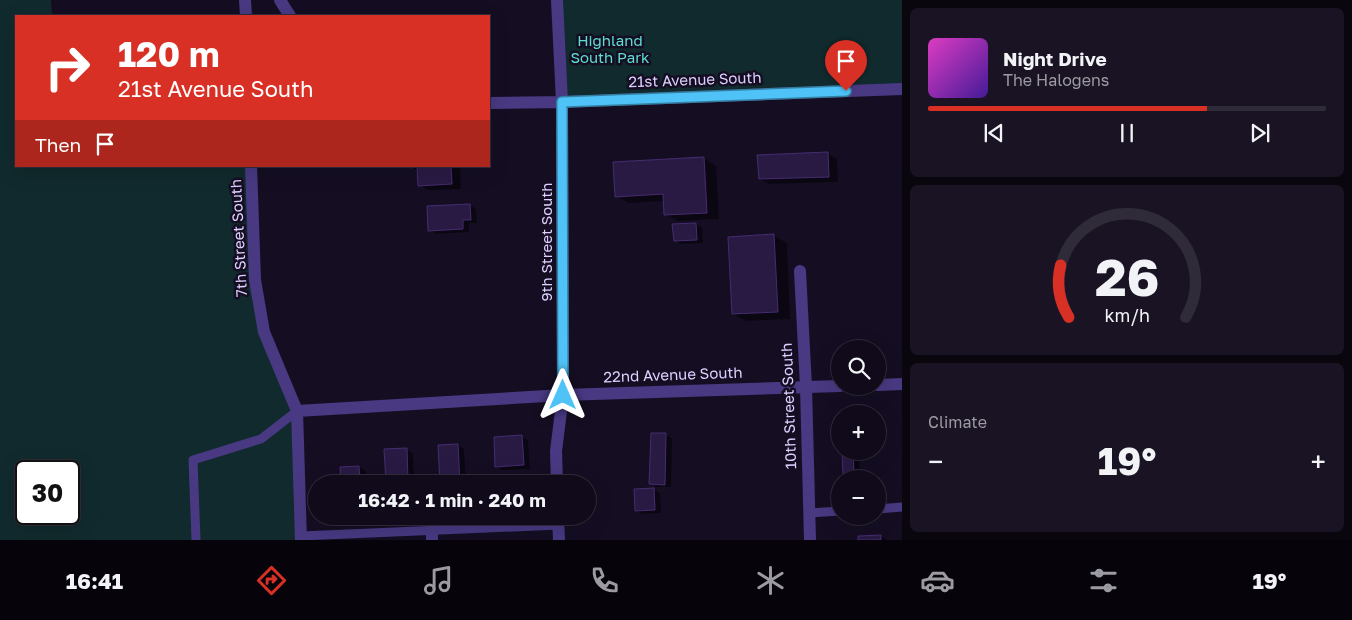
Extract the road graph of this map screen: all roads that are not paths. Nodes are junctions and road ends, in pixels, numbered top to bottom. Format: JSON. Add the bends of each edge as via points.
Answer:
{"nodes":[{"id":1,"x":245,"y":0,"type":"edge"},
{"id":2,"x":280,"y":0,"type":"edge"},
{"id":3,"x":557,"y":0,"type":"edge"},
{"id":4,"x":246,"y":15,"type":"edge"},
{"id":5,"x":289,"y":15,"type":"edge"},
{"id":6,"x":902,"y":89,"type":"edge"},
{"id":7,"x":562,"y":102,"type":"junction"},
{"id":8,"x":490,"y":103,"type":"edge"},
{"id":9,"x":251,"y":167,"type":"edge"},
{"id":10,"x":800,"y":271,"type":"dead end"},
{"id":11,"x":902,"y":384,"type":"edge"},
{"id":12,"x":886,"y":385,"type":"edge"},
{"id":13,"x":831,"y":386,"type":"edge"},
{"id":14,"x":806,"y":387,"type":"junction"},
{"id":15,"x":563,"y":395,"type":"junction"},
{"id":16,"x":296,"y":411,"type":"junction"},
{"id":17,"x":557,"y":475,"type":"edge"},
{"id":18,"x":902,"y":507,"type":"edge"},
{"id":19,"x":886,"y":508,"type":"edge"},
{"id":20,"x":831,"y":513,"type":"edge"},
{"id":21,"x":809,"y":514,"type":"junction"},
{"id":22,"x":517,"y":525,"type":"edge"},
{"id":23,"x":559,"y":525,"type":"edge"},
{"id":24,"x":432,"y":535,"type":"edge"},
{"id":25,"x":301,"y":538,"type":"edge"},
{"id":26,"x":196,"y":540,"type":"edge"},
{"id":27,"x":559,"y":540,"type":"edge"},
{"id":28,"x":810,"y":540,"type":"edge"}],
"edges":[{"from":1,"to":4,"type":"street"},
{"from":2,"to":5,"type":"street"},
{"from":3,"to":7,"type":"street","name":"9th Street South"},
{"from":6,"to":7,"type":"street","name":"21st Avenue South"},
{"from":7,"to":8,"type":"street","name":"21st Avenue South"},
{"from":7,"to":15,"type":"street","name":"9th Street South"},
{"from":9,"to":16,"type":"street","name":"7th Street South","via":[[255,280],[264,332]]},
{"from":10,"to":14,"type":"street","name":"10th Street South"},
{"from":11,"to":12,"type":"street"},
{"from":13,"to":14,"type":"street","name":"22nd Avenue South"},
{"from":14,"to":15,"type":"street","name":"22nd Avenue South"},
{"from":14,"to":21,"type":"street","name":"10th Street South"},
{"from":15,"to":16,"type":"street","name":"22nd Avenue South"},
{"from":15,"to":17,"type":"street","name":"9th Street South","via":[[556,451]]},
{"from":16,"to":25,"type":"street","name":"7th Street South"},
{"from":16,"to":26,"type":"lane","via":[[262,439],[193,460]]},
{"from":18,"to":19,"type":"lane"},
{"from":20,"to":21,"type":"lane"},
{"from":21,"to":28,"type":"street","name":"10th Street South"},
{"from":22,"to":24,"type":"lane"},
{"from":23,"to":27,"type":"street"},
{"from":24,"to":25,"type":"lane"}]}
